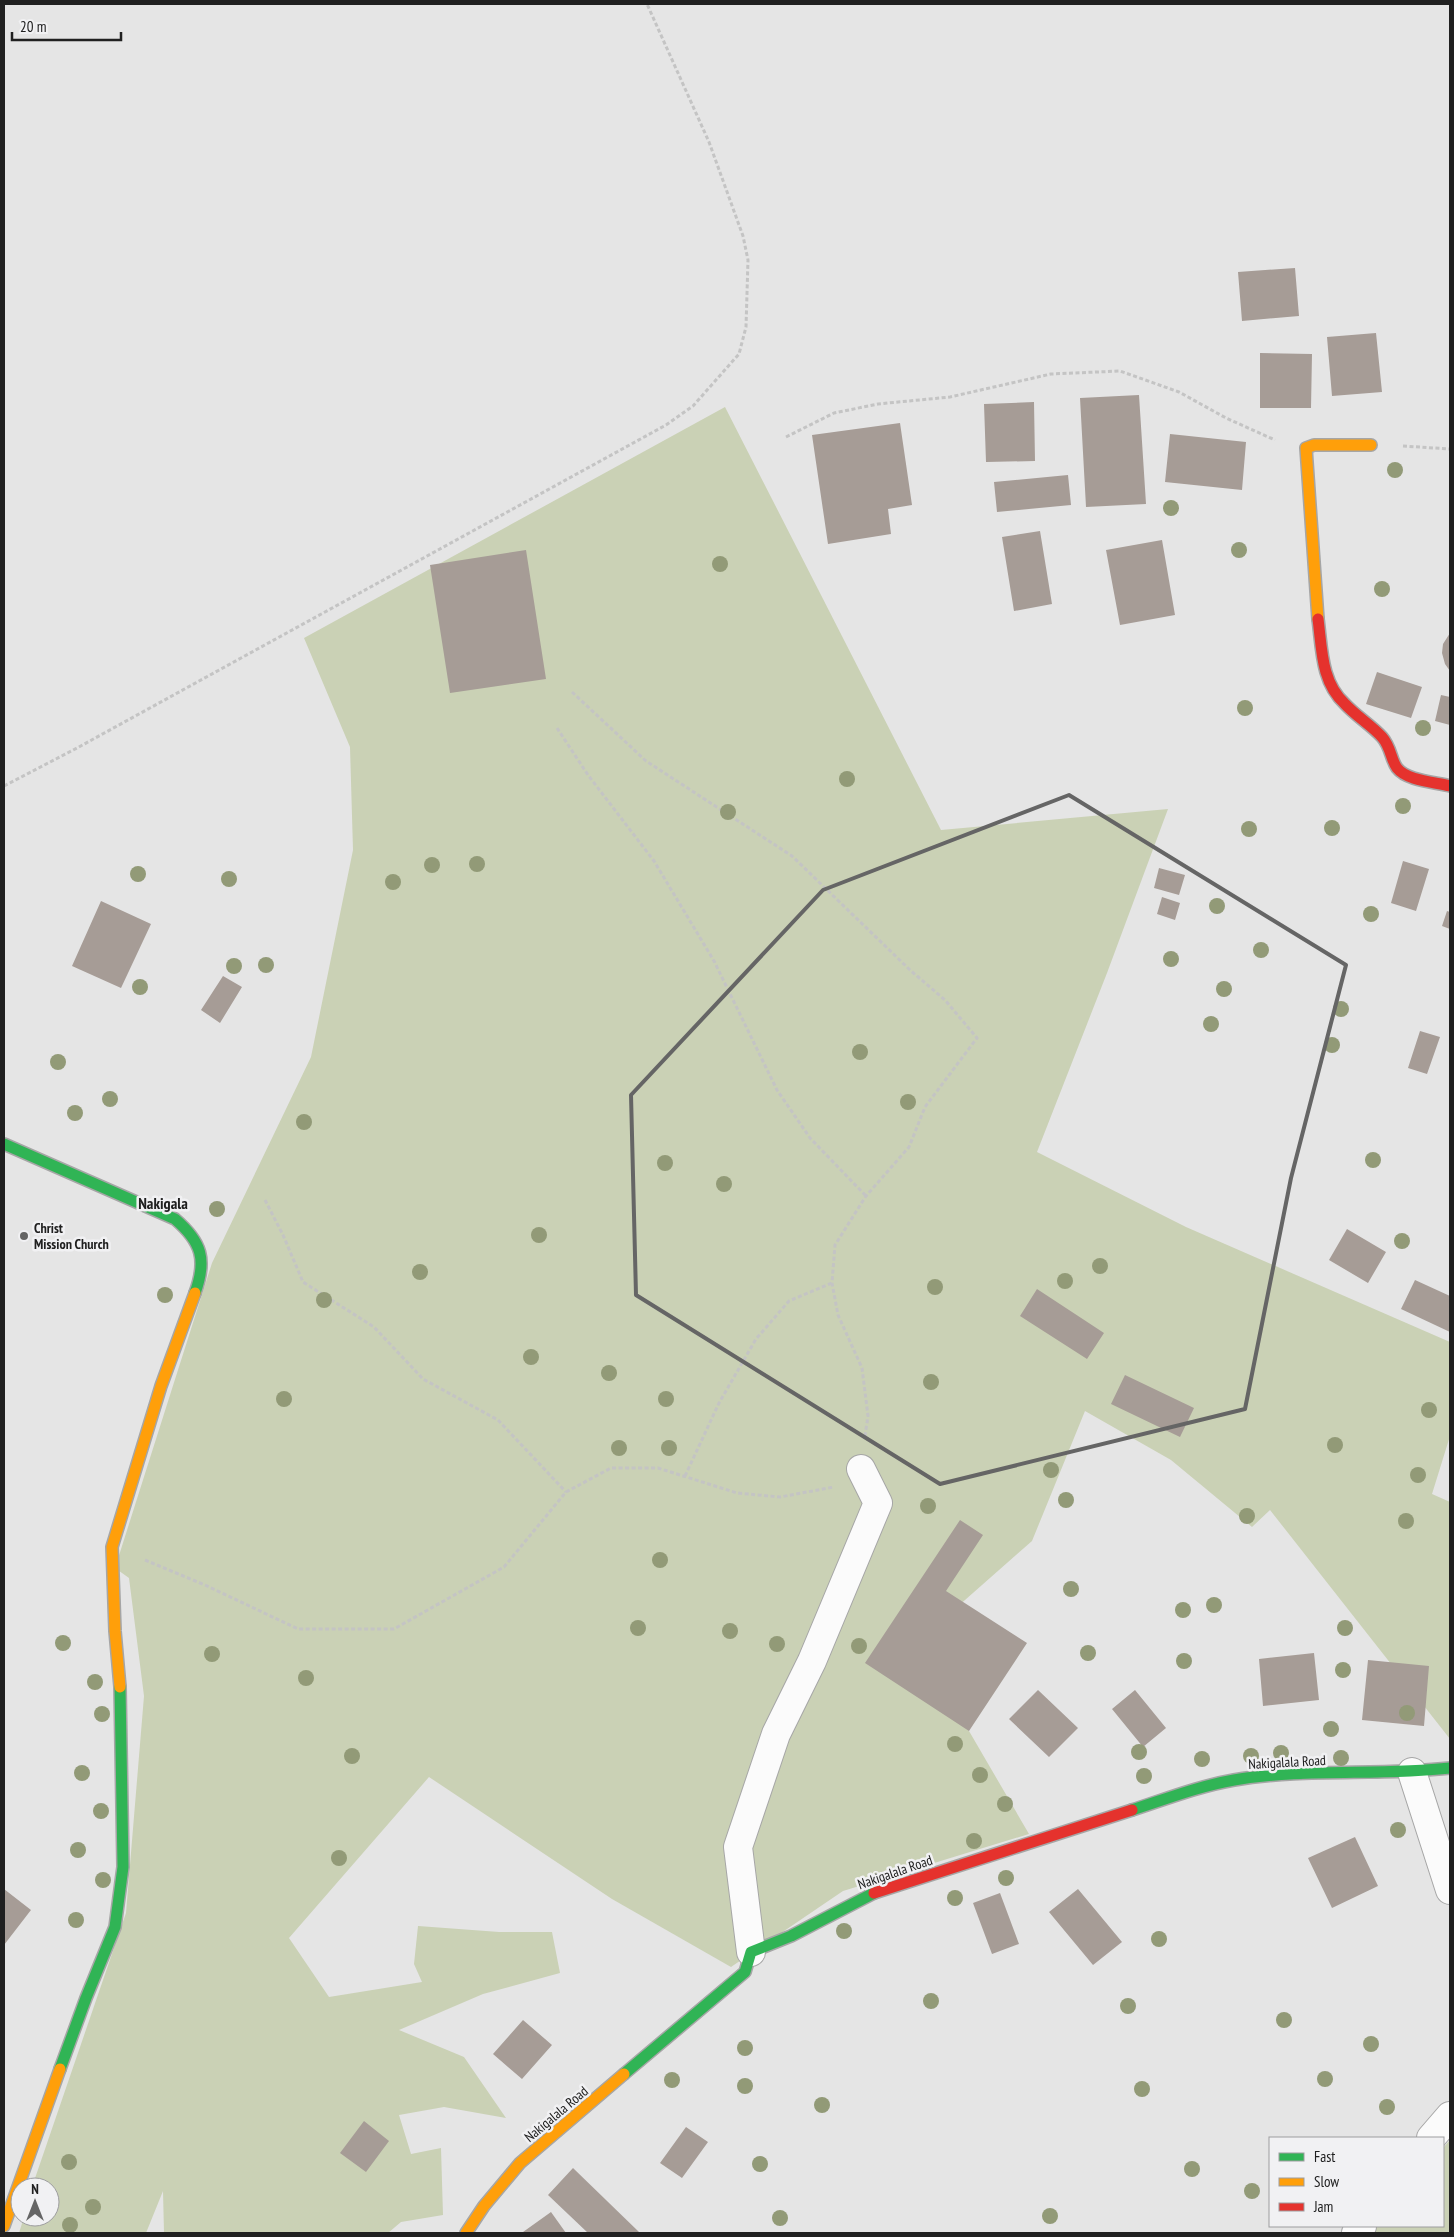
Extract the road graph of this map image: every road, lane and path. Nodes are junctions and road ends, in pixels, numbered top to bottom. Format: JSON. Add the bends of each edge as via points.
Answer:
{"nodes":[{"id":1,"x":647,"y":4,"type":"edge"},
{"id":2,"x":786,"y":437,"type":"dead end"},
{"id":3,"x":1371,"y":445,"type":"joint"},
{"id":4,"x":1450,"y":449,"type":"edge"},
{"id":5,"x":1305,"y":453,"type":"junction"},
{"id":6,"x":572,"y":692,"type":"dead end"},
{"id":7,"x":557,"y":728,"type":"dead end"},
{"id":8,"x":4,"y":786,"type":"edge"},
{"id":9,"x":1450,"y":786,"type":"edge"},
{"id":10,"x":4,"y":1144,"type":"edge"},
{"id":11,"x":866,"y":1196,"type":"junction"},
{"id":12,"x":265,"y":1200,"type":"dead end"},
{"id":13,"x":832,"y":1283,"type":"junction"},
{"id":14,"x":861,"y":1469,"type":"junction"},
{"id":15,"x":685,"y":1476,"type":"junction"},
{"id":16,"x":566,"y":1492,"type":"junction"},
{"id":17,"x":112,"y":1547,"type":"junction"},
{"id":18,"x":1450,"y":1768,"type":"edge"},
{"id":19,"x":1412,"y":1772,"type":"junction"},
{"id":20,"x":1450,"y":1890,"type":"edge"},
{"id":21,"x":751,"y":1952,"type":"junction"},
{"id":22,"x":1450,"y":2116,"type":"edge"},
{"id":23,"x":1432,"y":2137,"type":"edge"},
{"id":24,"x":4,"y":2226,"type":"edge"},
{"id":25,"x":466,"y":2233,"type":"edge"}],
"edges":[{"from":1,"to":8,"type":"path","via":[[709,142],[743,236],[748,260],[746,327],[739,354],[724,373],[693,406],[666,425]]},
{"from":2,"to":5,"type":"path","via":[[834,413],[878,404],[950,397],[1051,374],[1120,371],[1179,392],[1226,418]]},
{"from":3,"to":4,"type":"path"},
{"from":3,"to":5,"type":"street","via":[[1314,444],[1306,448]]},
{"from":5,"to":9,"type":"street","via":[[1318,624],[1328,680],[1343,703],[1382,737],[1391,750],[1396,767],[1406,775]]},
{"from":6,"to":11,"type":"path","via":[[646,761],[792,856],[945,1000],[977,1038],[924,1107],[909,1147]]},
{"from":7,"to":11,"type":"path","via":[[588,775],[654,860],[714,960],[777,1090],[810,1138]]},
{"from":10,"to":17,"type":"street","via":[[175,1219],[192,1234],[201,1248],[201,1277],[161,1386]]},
{"from":11,"to":13,"type":"path","via":[[836,1245]]},
{"from":12,"to":16,"type":"path","via":[[303,1282],[374,1327],[423,1379],[498,1420]]},
{"from":13,"to":14,"type":"path","via":[[838,1314],[862,1368],[868,1416]]},
{"from":13,"to":15,"type":"path","via":[[789,1301],[756,1339],[719,1403]]},
{"from":14,"to":15,"type":"path","via":[[844,1485],[780,1497],[737,1493]]},
{"from":14,"to":21,"type":"street","via":[[878,1503],[812,1661],[776,1734],[738,1847]]},
{"from":15,"to":16,"type":"path","via":[[658,1468],[611,1468]]},
{"from":16,"to":17,"type":"path","via":[[504,1567],[394,1629],[298,1629],[205,1585]]},
{"from":17,"to":24,"type":"street","via":[[121,1693],[123,1867],[119,1904],[115,1927]]},
{"from":18,"to":19,"type":"street","name":"Nakigalala Road"},
{"from":19,"to":20,"type":"street"},
{"from":19,"to":21,"type":"street","name":"Nakigalala Road","via":[[1303,1774],[1235,1780],[1190,1790],[1102,1822],[870,1894],[791,1936]]},
{"from":21,"to":25,"type":"street","name":"Nakigalala Road","via":[[744,1972],[520,2163]]},
{"from":22,"to":23,"type":"street"}]}
